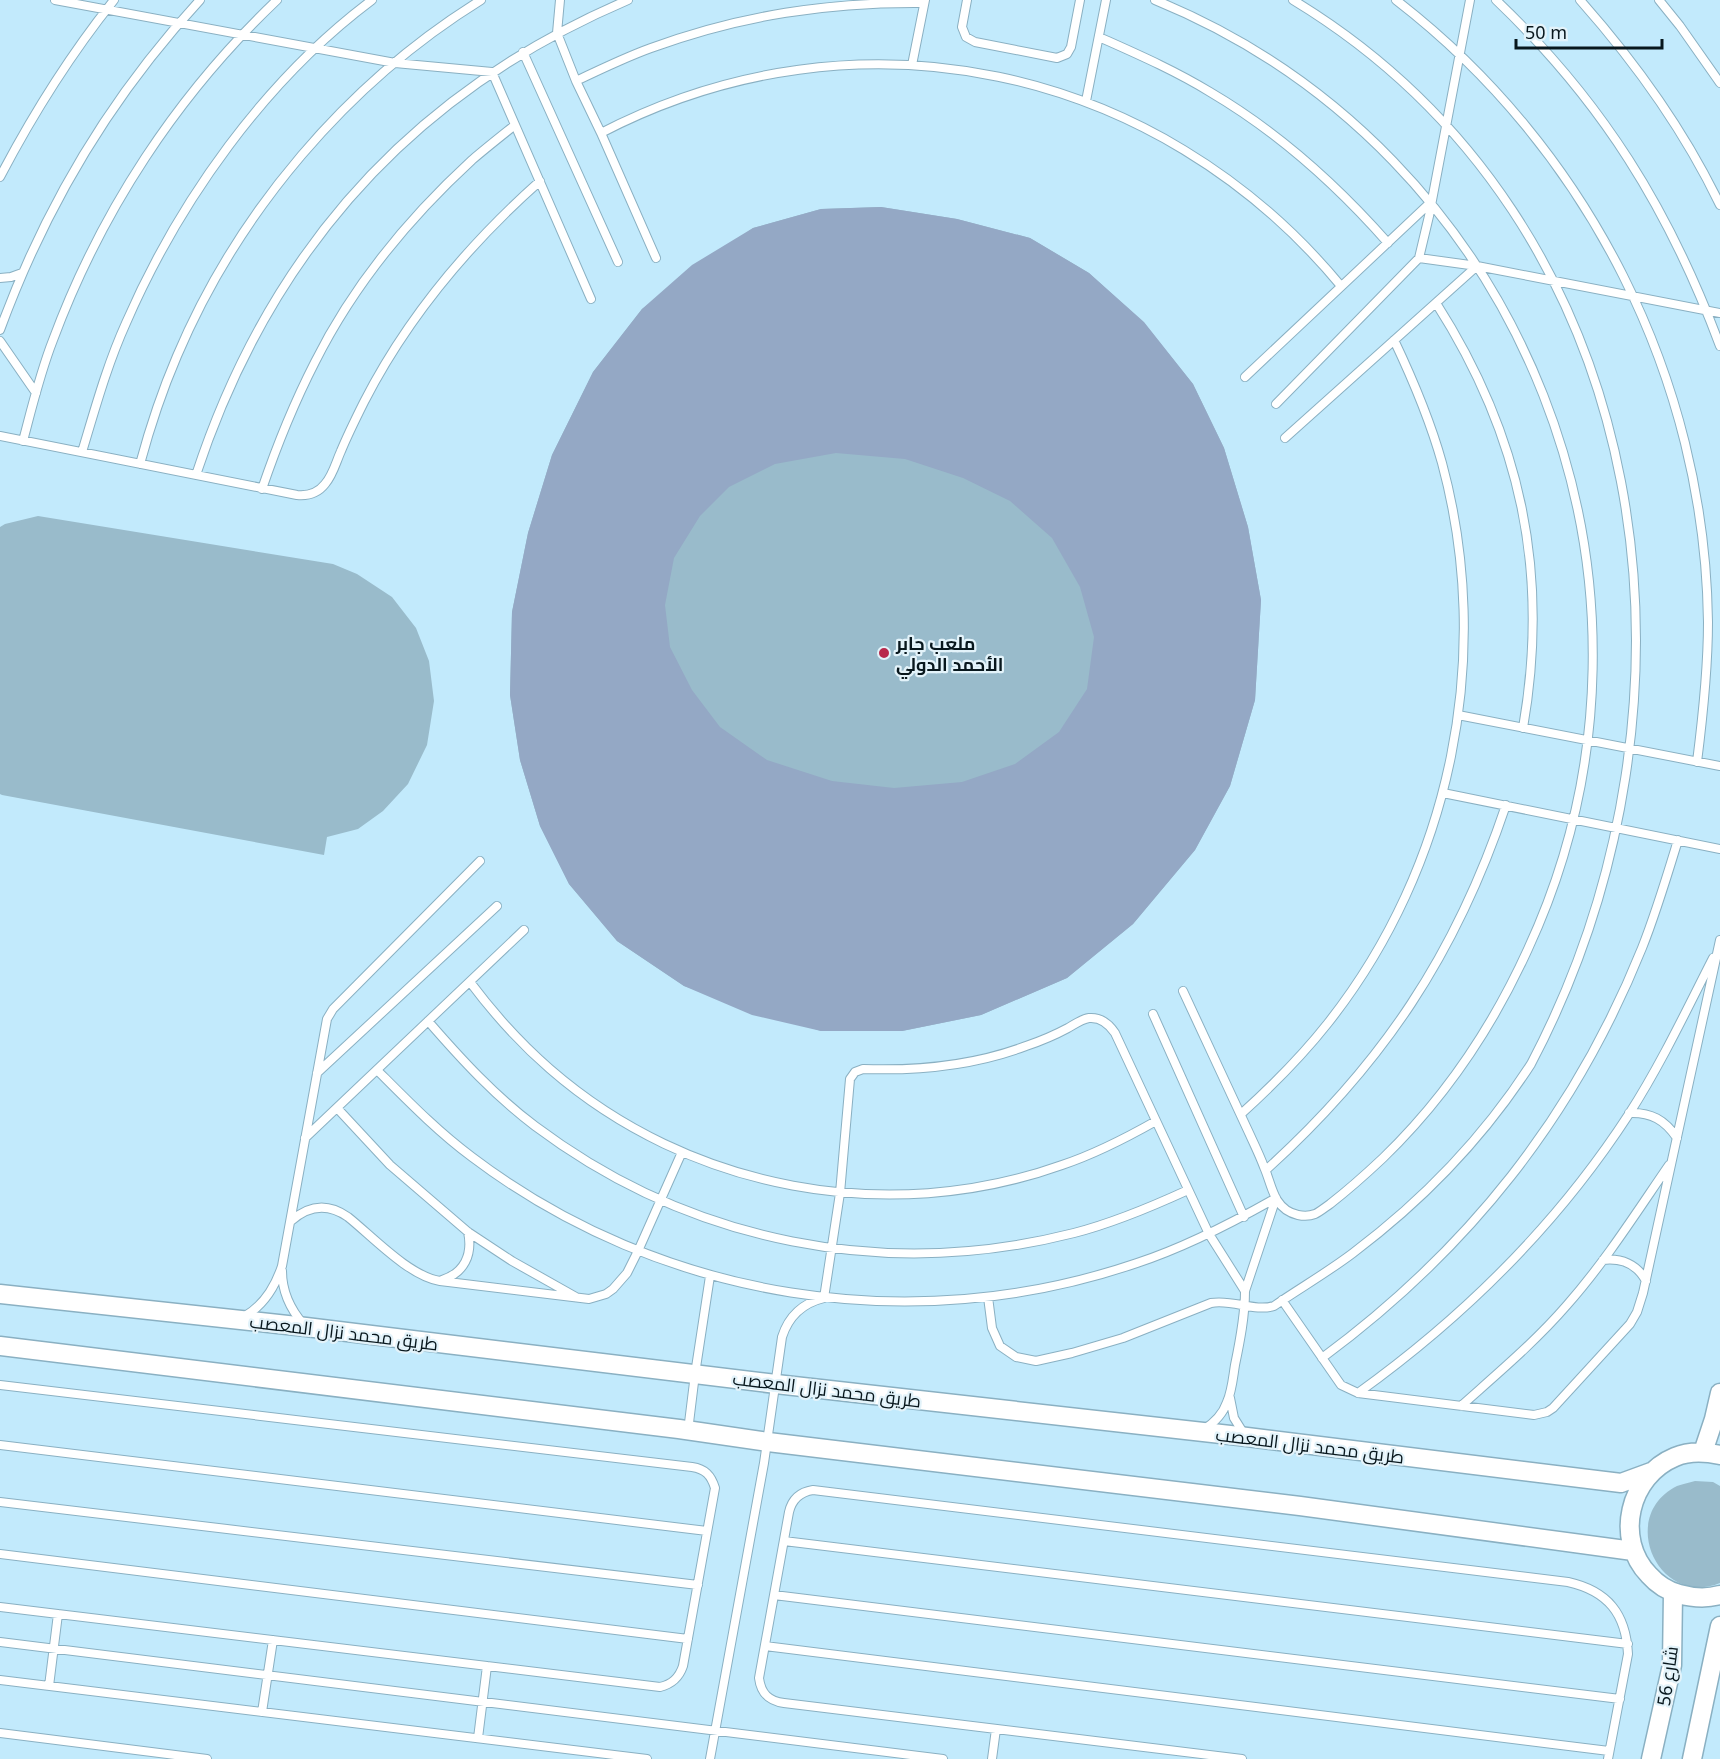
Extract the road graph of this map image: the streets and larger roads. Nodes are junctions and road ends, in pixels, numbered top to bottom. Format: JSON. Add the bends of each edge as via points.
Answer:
{"nodes":[{"id":1,"x":0,"y":1294,"type":"edge"},
{"id":2,"x":0,"y":1346,"type":"edge"},
{"id":3,"x":1720,"y":1393,"type":"edge"},
{"id":4,"x":1712,"y":1453,"type":"edge"},
{"id":5,"x":1651,"y":1472,"type":"junction"},
{"id":6,"x":1633,"y":1551,"type":"junction"},
{"id":7,"x":1673,"y":1593,"type":"junction"},
{"id":8,"x":1720,"y":1595,"type":"edge"},
{"id":9,"x":1720,"y":1626,"type":"edge"},
{"id":10,"x":1713,"y":1662,"type":"junction"},
{"id":11,"x":1720,"y":1683,"type":"edge"},
{"id":12,"x":1651,"y":1759,"type":"edge"},
{"id":13,"x":1692,"y":1759,"type":"edge"}],
"edges":[{"from":1,"to":5,"type":"street","name":"طريق محمد نزال المعصب","via":[[1247,1437],[1621,1484]]},
{"from":2,"to":6,"type":"street","via":[[1300,1506]]},
{"from":3,"to":4,"type":"street"},
{"from":4,"to":5,"type":"street","via":[[1675,1456]]},
{"from":5,"to":6,"type":"street","via":[[1635,1495],[1630,1514]]},
{"from":6,"to":7,"type":"street","via":[[1656,1583]]},
{"from":7,"to":8,"type":"street","via":[[1693,1598]]},
{"from":7,"to":12,"type":"street","name":"شارع 56","via":[[1672,1665]]},
{"from":9,"to":10,"type":"street"},
{"from":10,"to":11,"type":"street"},
{"from":10,"to":13,"type":"street"}]}
